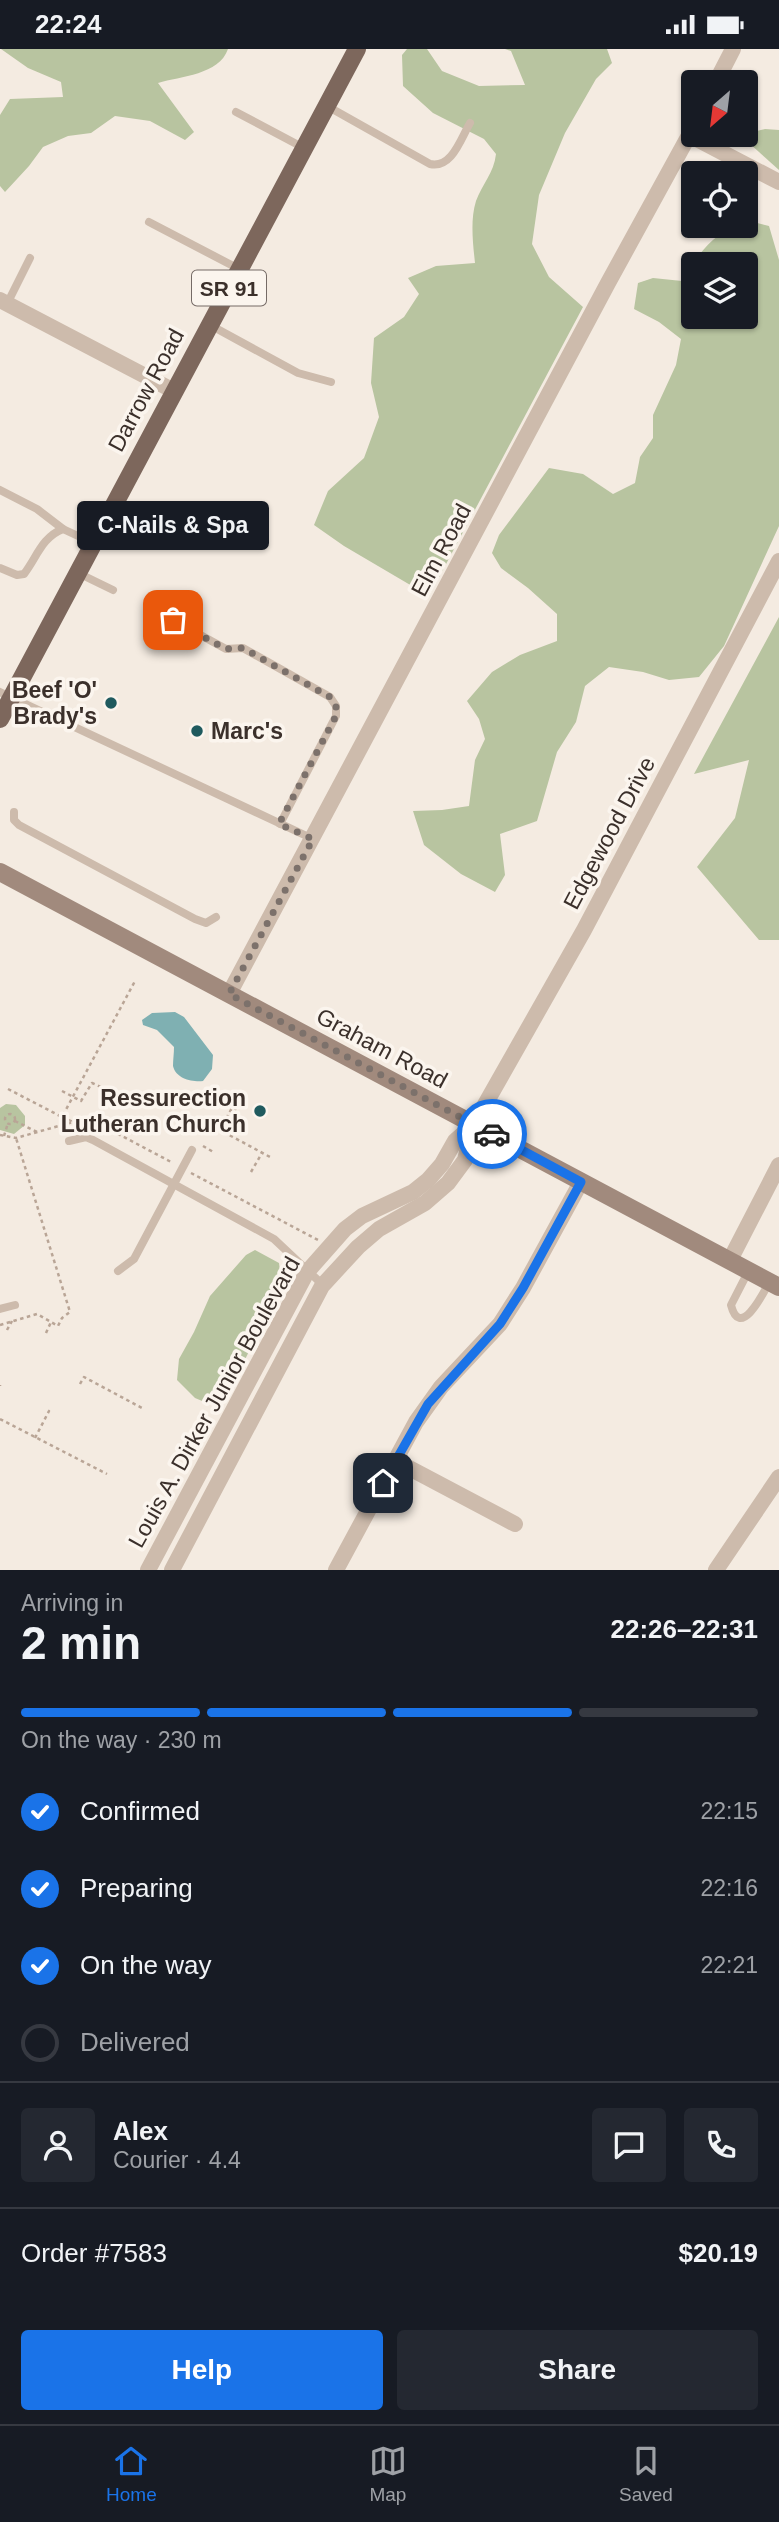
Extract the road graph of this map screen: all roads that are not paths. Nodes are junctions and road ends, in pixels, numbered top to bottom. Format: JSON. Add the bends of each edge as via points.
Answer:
{"nodes":[{"id":1,"x":357,"y":49,"type":"edge"},
{"id":2,"x":733,"y":49,"type":"edge"},
{"id":3,"x":722,"y":70,"type":"edge"},
{"id":4,"x":327,"y":106,"type":"junction"},
{"id":5,"x":236,"y":112,"type":"dead end"},
{"id":6,"x":470,"y":123,"type":"dead end"},
{"id":7,"x":682,"y":147,"type":"edge"},
{"id":8,"x":719,"y":147,"type":"edge"},
{"id":9,"x":304,"y":148,"type":"junction"},
{"id":10,"x":779,"y":182,"type":"edge"},
{"id":11,"x":149,"y":222,"type":"dead end"},
{"id":12,"x":30,"y":258,"type":"dead end"},
{"id":13,"x":239,"y":269,"type":"junction"},
{"id":14,"x":3,"y":302,"type":"edge"},
{"id":15,"x":209,"y":325,"type":"junction"},
{"id":16,"x":331,"y":382,"type":"dead end"},
{"id":17,"x":174,"y":391,"type":"junction"},
{"id":18,"x":0,"y":489,"type":"edge"},
{"id":19,"x":62,"y":529,"type":"junction"},
{"id":20,"x":93,"y":543,"type":"junction"},
{"id":21,"x":779,"y":561,"type":"edge"},
{"id":22,"x":0,"y":568,"type":"edge"},
{"id":23,"x":77,"y":573,"type":"junction"},
{"id":24,"x":113,"y":590,"type":"dead end"},
{"id":25,"x":173,"y":620,"type":"dead end"},
{"id":26,"x":6,"y":695,"type":"edge"},
{"id":27,"x":0,"y":719,"type":"edge"},
{"id":28,"x":14,"y":812,"type":"dead end"},
{"id":29,"x":279,"y":824,"type":"junction"},
{"id":30,"x":313,"y":839,"type":"junction"},
{"id":31,"x":0,"y":872,"type":"edge"},
{"id":32,"x":216,"y":917,"type":"dead end"},
{"id":33,"x":229,"y":994,"type":"junction"},
{"id":34,"x":474,"y":1124,"type":"junction"},
{"id":35,"x":69,"y":1141,"type":"dead end"},
{"id":36,"x":192,"y":1150,"type":"dead end"},
{"id":37,"x":779,"y":1165,"type":"edge"},
{"id":38,"x":581,"y":1182,"type":"junction"},
{"id":39,"x":174,"y":1184,"type":"junction"},
{"id":40,"x":730,"y":1260,"type":"junction"},
{"id":41,"x":748,"y":1270,"type":"junction"},
{"id":42,"x":118,"y":1271,"type":"dead end"},
{"id":43,"x":307,"y":1272,"type":"junction"},
{"id":44,"x":774,"y":1284,"type":"edge"},
{"id":45,"x":323,"y":1285,"type":"junction"},
{"id":46,"x":15,"y":1305,"type":"dead end"},
{"id":47,"x":0,"y":1308,"type":"edge"},
{"id":48,"x":396,"y":1461,"type":"junction"},
{"id":49,"x":779,"y":1477,"type":"edge"},
{"id":50,"x":515,"y":1524,"type":"dead end"},
{"id":51,"x":148,"y":1570,"type":"edge"},
{"id":52,"x":172,"y":1570,"type":"edge"},
{"id":53,"x":336,"y":1570,"type":"edge"},
{"id":54,"x":716,"y":1570,"type":"edge"}],
"edges":[{"from":1,"to":4,"type":"main road","name":"Darrow Road","number":"SR 91"},
{"from":2,"to":3,"type":"street"},
{"from":4,"to":6,"type":"lane","via":[[437,166],[450,158]]},
{"from":4,"to":9,"type":"main road","name":"Darrow Road","number":"SR 91"},
{"from":5,"to":9,"type":"lane"},
{"from":7,"to":30,"type":"street","name":"Elm Road"},
{"from":8,"to":10,"type":"street"},
{"from":9,"to":13,"type":"main road","name":"Darrow Road","number":"SR 91"},
{"from":11,"to":13,"type":"lane"},
{"from":12,"to":14,"type":"lane"},
{"from":13,"to":15,"type":"main road","name":"Darrow Road","number":"SR 91"},
{"from":14,"to":17,"type":"street"},
{"from":15,"to":16,"type":"lane","via":[[298,373]]},
{"from":15,"to":17,"type":"main road","name":"Darrow Road","number":"SR 91"},
{"from":17,"to":20,"type":"main road","name":"Darrow Road","number":"SR 91"},
{"from":18,"to":19,"type":"lane"},
{"from":19,"to":20,"type":"lane"},
{"from":19,"to":22,"type":"lane","via":[[44,541],[24,574]]},
{"from":20,"to":23,"type":"main road","name":"Darrow Road","number":"SR 91"},
{"from":21,"to":34,"type":"street","name":"Edgewood Drive"},
{"from":23,"to":24,"type":"lane"},
{"from":23,"to":26,"type":"main road","name":"Darrow Road","number":"SR 91"},
{"from":25,"to":29,"type":"lane","via":[[226,649],[243,648],[330,697],[336,706],[336,716]]},
{"from":26,"to":27,"type":"main road","name":"Darrow Road","number":"SR 91"},
{"from":26,"to":29,"type":"lane"},
{"from":28,"to":32,"type":"lane","via":[[19,825],[195,919],[206,923]]},
{"from":29,"to":30,"type":"lane"},
{"from":30,"to":33,"type":"street","name":"Elm Road"},
{"from":31,"to":33,"type":"main road","name":"Graham Road"},
{"from":33,"to":34,"type":"main road","name":"Graham Road"},
{"from":34,"to":38,"type":"main road","name":"Graham Road"},
{"from":34,"to":43,"type":"street","name":"Louis A. Dirker Junior Boulevard","via":[[428,1180],[397,1201],[362,1216]]},
{"from":34,"to":45,"type":"street","name":"Louis A. Dirker Junior Boulevard","via":[[465,1160],[447,1183],[425,1203],[379,1229]]},
{"from":35,"to":39,"type":"lane","via":[[86,1137]]},
{"from":36,"to":39,"type":"lane"},
{"from":37,"to":40,"type":"street"},
{"from":38,"to":40,"type":"main road","name":"Graham Road"},
{"from":38,"to":48,"type":"street","via":[[500,1324],[428,1404]]},
{"from":39,"to":42,"type":"lane","via":[[134,1259]]},
{"from":39,"to":43,"type":"lane","via":[[274,1239]]},
{"from":40,"to":41,"type":"main road","name":"Graham Road"},
{"from":41,"to":44,"type":"main road","name":"Graham Road"},
{"from":41,"to":44,"type":"lane","via":[[731,1305],[738,1317],[750,1314]]},
{"from":43,"to":45,"type":"lane"},
{"from":43,"to":51,"type":"street","name":"Louis A. Dirker Junior Boulevard"},
{"from":45,"to":52,"type":"street","name":"Louis A. Dirker Junior Boulevard"},
{"from":46,"to":47,"type":"lane"},
{"from":48,"to":50,"type":"street"},
{"from":48,"to":53,"type":"street"},
{"from":49,"to":54,"type":"street"}]}
